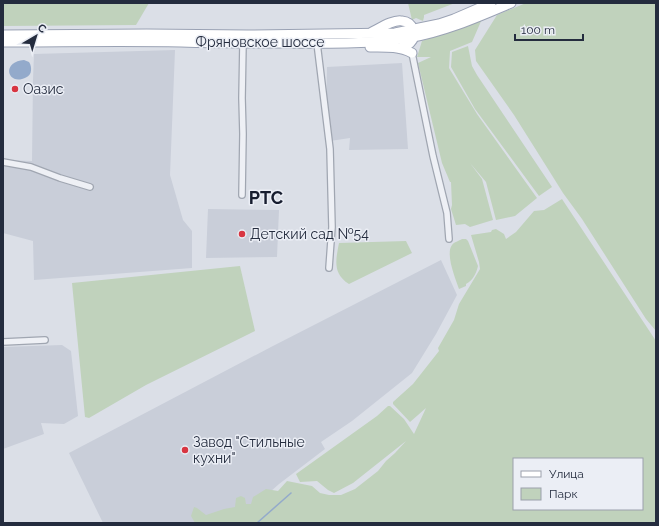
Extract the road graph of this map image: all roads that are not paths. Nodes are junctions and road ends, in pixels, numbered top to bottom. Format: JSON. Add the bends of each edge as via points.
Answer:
{"nodes":[{"id":1,"x":491,"y":3,"type":"edge"},
{"id":2,"x":511,"y":3,"type":"edge"},
{"id":3,"x":414,"y":33,"type":"junction"},
{"id":4,"x":429,"y":33,"type":"junction"},
{"id":5,"x":3,"y":35,"type":"edge"},
{"id":6,"x":3,"y":42,"type":"edge"},
{"id":7,"x":243,"y":43,"type":"junction"},
{"id":8,"x":317,"y":43,"type":"junction"},
{"id":9,"x":343,"y":43,"type":"junction"},
{"id":10,"x":399,"y":48,"type":"junction"},
{"id":11,"x":412,"y":53,"type":"junction"},
{"id":12,"x":3,"y":162,"type":"edge"},
{"id":13,"x":90,"y":187,"type":"dead end"},
{"id":14,"x":242,"y":195,"type":"dead end"},
{"id":15,"x":450,"y":239,"type":"dead end"},
{"id":16,"x":329,"y":268,"type":"dead end"},
{"id":17,"x":45,"y":340,"type":"dead end"},
{"id":18,"x":3,"y":342,"type":"edge"}],
"edges":[{"from":1,"to":3,"type":"main road","name":"Фряновское шоссе"},
{"from":2,"to":4,"type":"main road","name":"Фряновское шоссе","via":[[457,25]]},
{"from":3,"to":4,"type":"main road","name":"Фряновское шоссе"},
{"from":3,"to":5,"type":"main road","name":"Фряновское шоссе","via":[[409,24],[400,21],[368,34]]},
{"from":3,"to":9,"type":"main road","name":"Фряновское шоссе","via":[[396,40]]},
{"from":3,"to":10,"type":"main road","via":[[412,42]]},
{"from":3,"to":11,"type":"main road"},
{"from":4,"to":11,"type":"main road","via":[[419,40]]},
{"from":6,"to":7,"type":"main road","name":"Фряновское шоссе"},
{"from":7,"to":8,"type":"main road","name":"Фряновское шоссе"},
{"from":7,"to":14,"type":"street"},
{"from":8,"to":9,"type":"main road","name":"Фряновское шоссе"},
{"from":8,"to":16,"type":"street","via":[[330,149],[332,227]]},
{"from":9,"to":10,"type":"main road"},
{"from":10,"to":11,"type":"main road"},
{"from":11,"to":15,"type":"street","via":[[447,213]]},
{"from":12,"to":13,"type":"street","via":[[31,167]]},
{"from":17,"to":18,"type":"street"}]}
